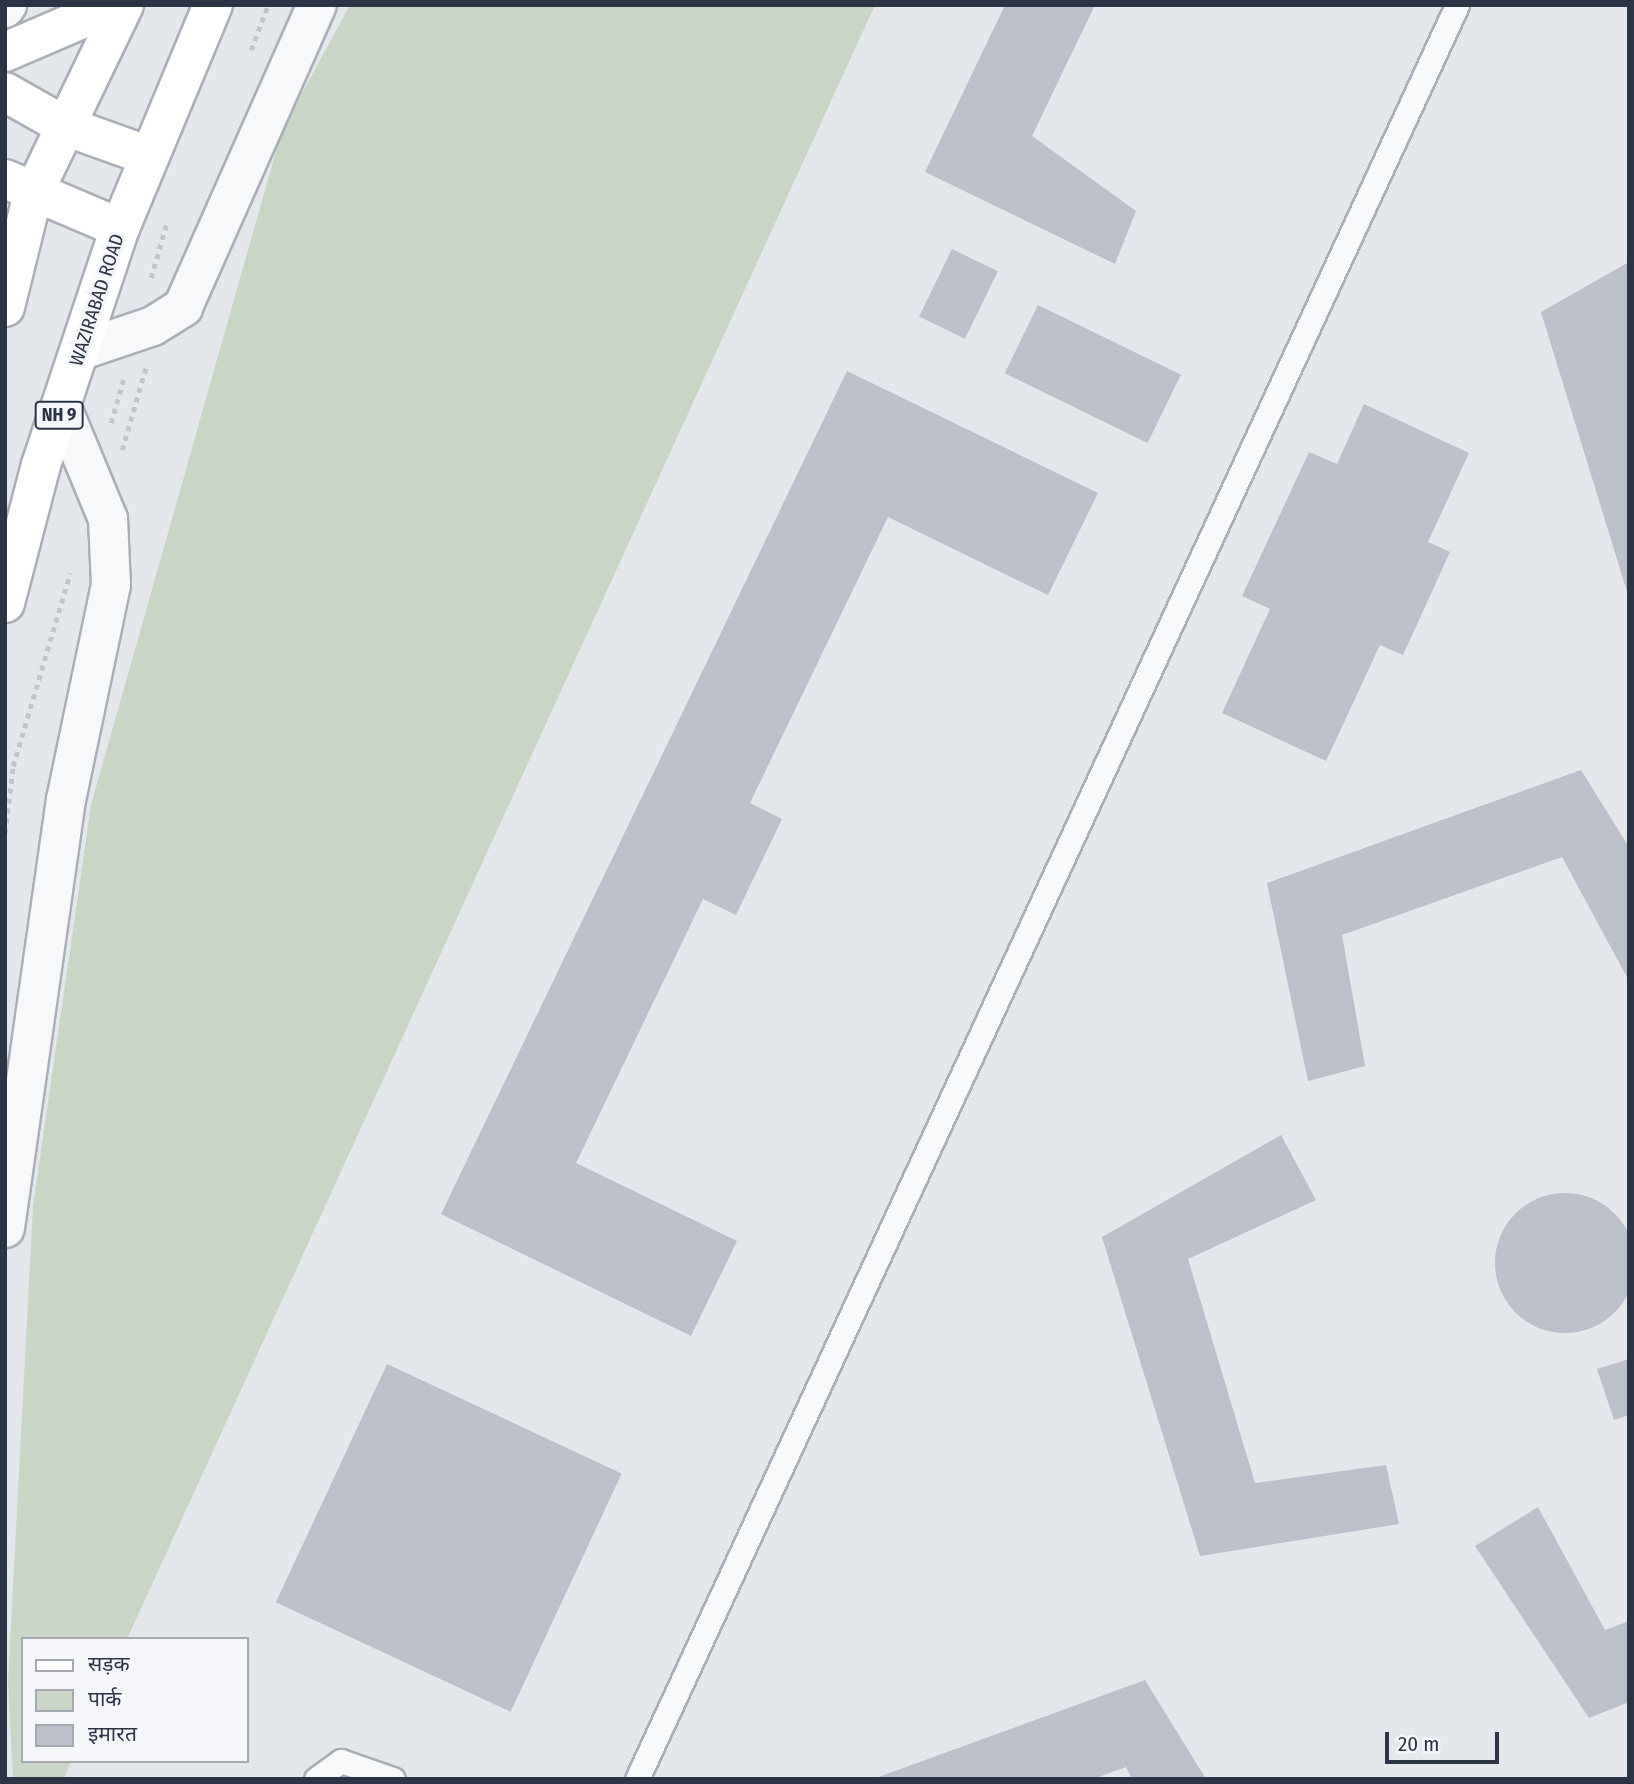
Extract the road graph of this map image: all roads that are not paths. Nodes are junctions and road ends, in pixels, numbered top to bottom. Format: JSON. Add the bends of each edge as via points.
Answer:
{"nodes":[{"id":1,"x":114,"y":5,"type":"edge"},
{"id":2,"x":124,"y":5,"type":"edge"},
{"id":3,"x":213,"y":5,"type":"edge"},
{"id":4,"x":317,"y":5,"type":"edge"},
{"id":5,"x":1457,"y":5,"type":"edge"},
{"id":6,"x":5,"y":52,"type":"edge"},
{"id":7,"x":5,"y":92,"type":"edge"},
{"id":8,"x":65,"y":126,"type":"junction"},
{"id":9,"x":146,"y":155,"type":"junction"},
{"id":10,"x":19,"y":186,"type":"edge"},
{"id":11,"x":120,"y":228,"type":"junction"},
{"id":12,"x":5,"y":307,"type":"edge"},
{"id":13,"x":82,"y":351,"type":"junction"},
{"id":14,"x":62,"y":408,"type":"junction"},
{"id":15,"x":5,"y":603,"type":"edge"},
{"id":16,"x":5,"y":1228,"type":"edge"},
{"id":17,"x":316,"y":1779,"type":"edge"},
{"id":18,"x":393,"y":1779,"type":"edge"},
{"id":19,"x":637,"y":1779,"type":"edge"}],
"edges":[{"from":1,"to":6,"type":"main road"},
{"from":2,"to":8,"type":"main road"},
{"from":3,"to":9,"type":"main road","name":"WAZIRABAD ROAD","number":"NH 9"},
{"from":4,"to":13,"type":"street","via":[[183,307],[136,332]]},
{"from":5,"to":19,"type":"lane"},
{"from":7,"to":8,"type":"main road"},
{"from":8,"to":9,"type":"main road"},
{"from":8,"to":10,"type":"main road"},
{"from":9,"to":11,"type":"main road","name":"WAZIRABAD ROAD","number":"NH 9"},
{"from":10,"to":11,"type":"main road"},
{"from":10,"to":12,"type":"main road"},
{"from":11,"to":13,"type":"main road","name":"WAZIRABAD ROAD","number":"NH 9"},
{"from":13,"to":14,"type":"main road","name":"WAZIRABAD ROAD","number":"NH 9"},
{"from":14,"to":15,"type":"main road","name":"WAZIRABAD ROAD","number":"NH 9"},
{"from":14,"to":16,"type":"street","via":[[108,519],[111,584],[66,800]]},
{"from":17,"to":18,"type":"lane","via":[[341,1760]]}]}
